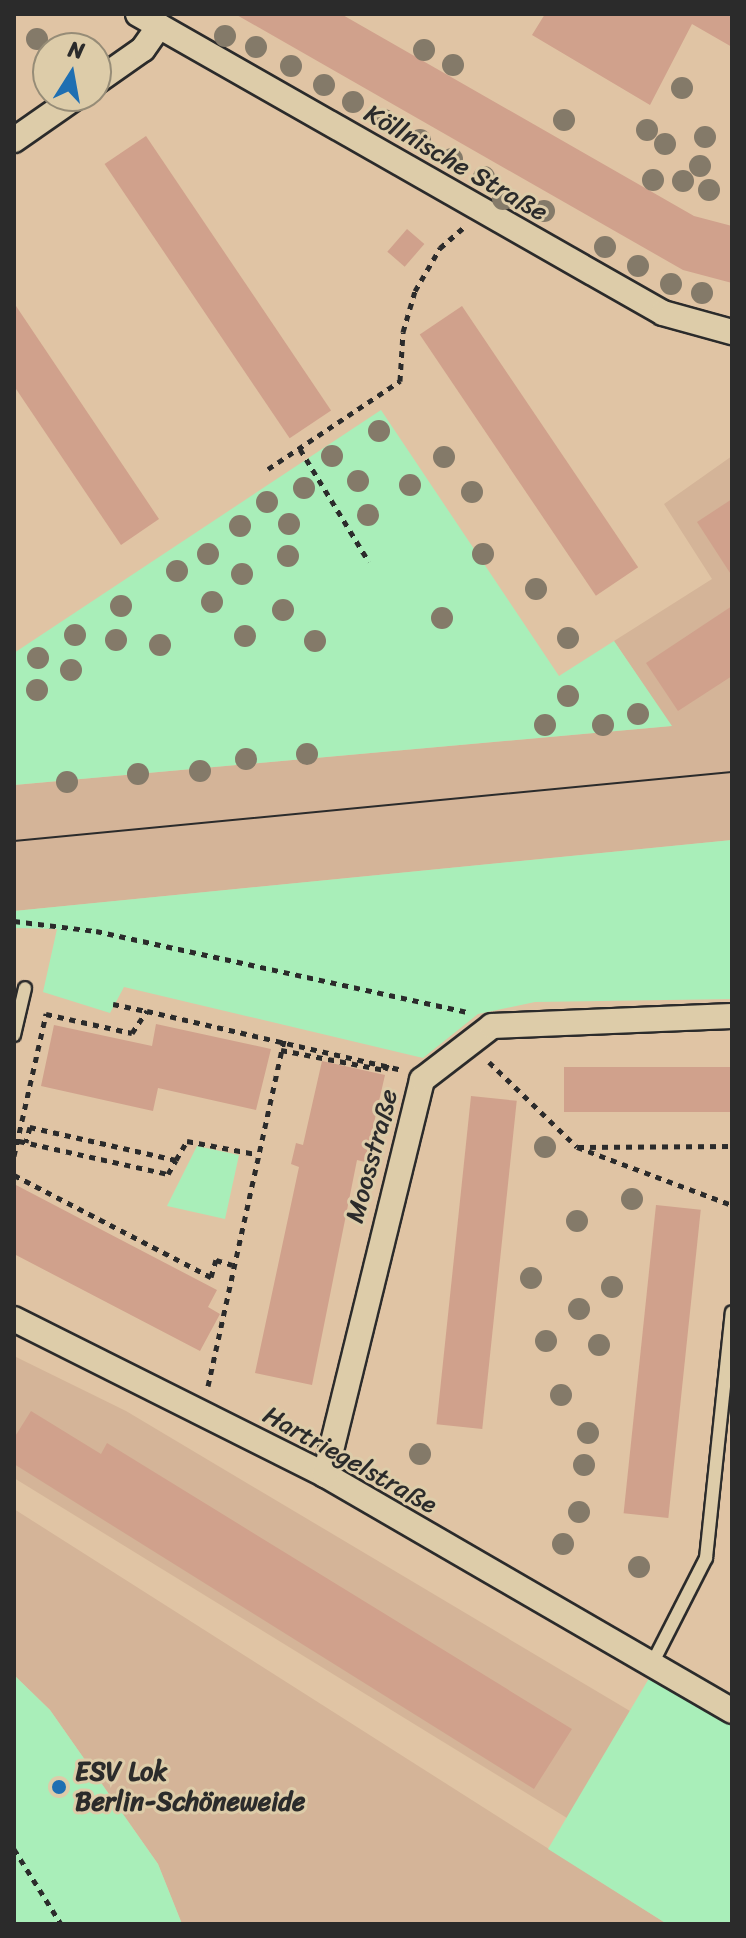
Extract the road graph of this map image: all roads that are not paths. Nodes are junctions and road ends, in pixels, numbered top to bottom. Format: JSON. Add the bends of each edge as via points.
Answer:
{"nodes":[{"id":1,"x":138,"y":14,"type":"edge"},
{"id":2,"x":159,"y":26,"type":"junction"},
{"id":3,"x":112,"y":71,"type":"edge"},
{"id":4,"x":54,"y":112,"type":"edge"},
{"id":5,"x":14,"y":140,"type":"edge"},
{"id":6,"x":732,"y":332,"type":"edge"},
{"id":7,"x":25,"y":988,"type":"dead end"},
{"id":8,"x":732,"y":1016,"type":"edge"},
{"id":9,"x":14,"y":1035,"type":"edge"},
{"id":10,"x":732,"y":1312,"type":"edge"},
{"id":11,"x":14,"y":1319,"type":"edge"},
{"id":12,"x":325,"y":1475,"type":"junction"},
{"id":13,"x":652,"y":1664,"type":"junction"},
{"id":14,"x":732,"y":1711,"type":"edge"}],
"edges":[{"from":1,"to":2,"type":"street","name":"Köllnische Straße"},
{"from":2,"to":3,"type":"street","via":[[143,49]]},
{"from":2,"to":6,"type":"street","name":"Köllnische Straße","via":[[663,313]]},
{"from":4,"to":5,"type":"street"},
{"from":7,"to":9,"type":"lane"},
{"from":8,"to":12,"type":"street","name":"Moosstraße","via":[[523,1020],[492,1026],[462,1043],[422,1080],[409,1109]]},
{"from":10,"to":13,"type":"lane","via":[[706,1558]]},
{"from":11,"to":12,"type":"street","name":"Hartriegelstraße"},
{"from":12,"to":13,"type":"street","name":"Hartriegelstraße"},
{"from":13,"to":14,"type":"street","name":"Hartriegelstraße"}]}
